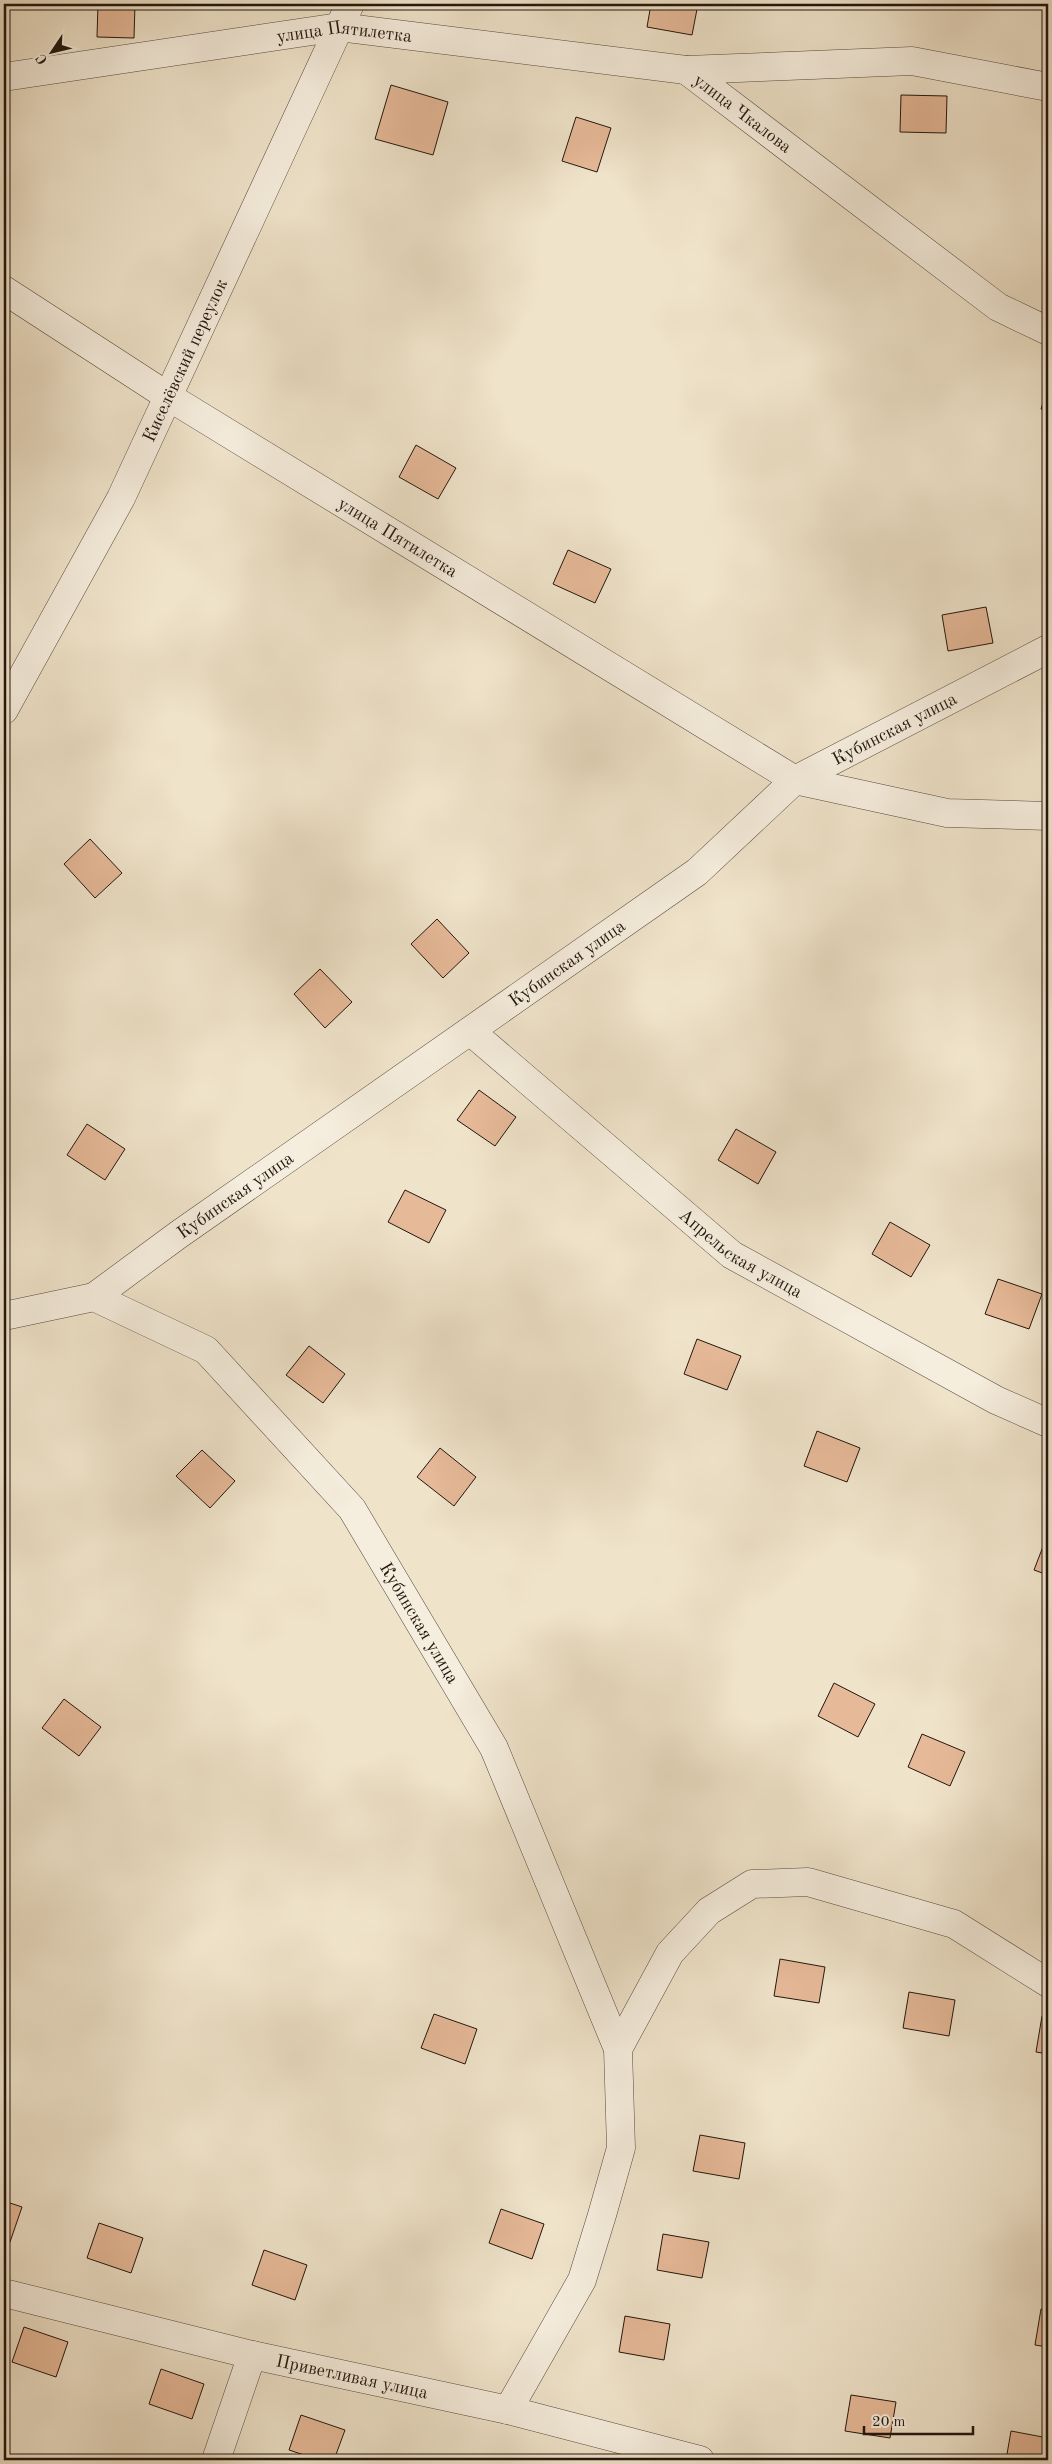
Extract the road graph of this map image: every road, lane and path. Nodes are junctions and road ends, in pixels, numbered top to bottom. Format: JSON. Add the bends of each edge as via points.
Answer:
{"nodes":[{"id":1,"x":344,"y":15,"type":"edge"},
{"id":2,"x":686,"y":70,"type":"junction"},
{"id":3,"x":4,"y":77,"type":"edge"},
{"id":4,"x":1048,"y":88,"type":"edge"},
{"id":5,"x":4,"y":290,"type":"edge"},
{"id":6,"x":1048,"y":331,"type":"edge"},
{"id":7,"x":169,"y":396,"type":"junction"},
{"id":8,"x":1048,"y":650,"type":"edge"},
{"id":9,"x":4,"y":710,"type":"edge"},
{"id":10,"x":795,"y":780,"type":"junction"},
{"id":11,"x":1048,"y":816,"type":"edge"},
{"id":12,"x":470,"y":1031,"type":"junction"},
{"id":13,"x":94,"y":1297,"type":"junction"},
{"id":14,"x":4,"y":1316,"type":"edge"},
{"id":15,"x":1048,"y":1423,"type":"edge"},
{"id":16,"x":1048,"y":1983,"type":"edge"},
{"id":17,"x":618,"y":2049,"type":"junction"},
{"id":18,"x":4,"y":2293,"type":"edge"},
{"id":19,"x":252,"y":2355,"type":"junction"},
{"id":20,"x":508,"y":2410,"type":"junction"},
{"id":21,"x":216,"y":2460,"type":"edge"},
{"id":22,"x":700,"y":2460,"type":"edge"}],
"edges":[{"from":1,"to":2,"type":"street","name":"улица Пятилетка"},
{"from":1,"to":3,"type":"street","name":"улица Пятилетка"},
{"from":1,"to":7,"type":"street","name":"Киселёвский переулок"},
{"from":2,"to":4,"type":"street","name":"улица Чкалова","via":[[912,61]]},
{"from":2,"to":6,"type":"street","name":"улица Чкалова","via":[[998,308]]},
{"from":5,"to":7,"type":"street","name":"улица Пятилетка"},
{"from":7,"to":9,"type":"street","name":"Киселёвский переулок","via":[[121,498]]},
{"from":7,"to":10,"type":"street","name":"улица Пятилетка"},
{"from":8,"to":10,"type":"street","name":"Кубинская улица"},
{"from":10,"to":11,"type":"street","name":"улица Пятилетка","via":[[947,813]]},
{"from":10,"to":12,"type":"street","name":"Кубинская улица","via":[[698,872]]},
{"from":12,"to":13,"type":"street","name":"Кубинская улица"},
{"from":12,"to":15,"type":"street","name":"Апрельская улица","via":[[732,1255],[996,1400]]},
{"from":13,"to":14,"type":"street","name":"Кубинская улица"},
{"from":13,"to":17,"type":"street","name":"Кубинская улица","via":[[206,1350],[352,1509],[494,1748]]},
{"from":16,"to":17,"type":"street","via":[[954,1924],[808,1882],[752,1884],[709,1911],[670,1953]]},
{"from":17,"to":20,"type":"street","via":[[621,2148],[602,2215],[582,2280]]},
{"from":18,"to":19,"type":"street","name":"Приветливая улица"},
{"from":19,"to":20,"type":"street","name":"Приветливая улица"},
{"from":19,"to":21,"type":"street"},
{"from":20,"to":22,"type":"street","name":"Приветливая улица"}]}
